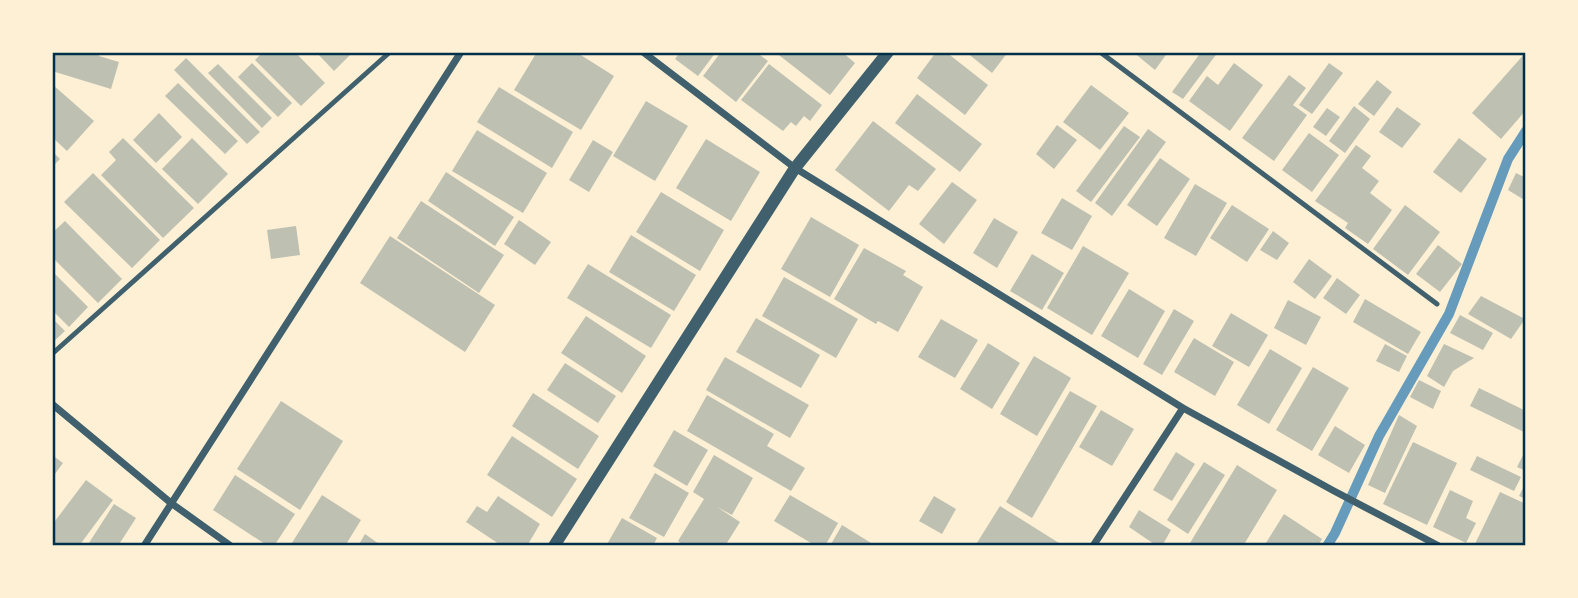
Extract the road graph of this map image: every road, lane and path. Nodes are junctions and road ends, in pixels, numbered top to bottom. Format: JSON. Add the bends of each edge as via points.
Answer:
{"nodes":[{"id":1,"x":390,"y":52,"type":"edge"},
{"id":2,"x":461,"y":52,"type":"edge"},
{"id":3,"x":643,"y":52,"type":"edge"},
{"id":4,"x":888,"y":52,"type":"edge"},
{"id":5,"x":1100,"y":52,"type":"edge"},
{"id":6,"x":796,"y":168,"type":"junction"},
{"id":7,"x":1437,"y":303,"type":"dead end"},
{"id":8,"x":52,"y":354,"type":"edge"},
{"id":9,"x":52,"y":404,"type":"edge"},
{"id":10,"x":1183,"y":408,"type":"junction"},
{"id":11,"x":171,"y":503,"type":"junction"},
{"id":12,"x":144,"y":545,"type":"edge"},
{"id":13,"x":231,"y":545,"type":"edge"},
{"id":14,"x":554,"y":545,"type":"edge"},
{"id":15,"x":1093,"y":545,"type":"edge"},
{"id":16,"x":1439,"y":545,"type":"edge"}],
"edges":[{"from":1,"to":8,"type":"lane"},
{"from":2,"to":11,"type":"street"},
{"from":3,"to":6,"type":"street"},
{"from":4,"to":6,"type":"street"},
{"from":5,"to":7,"type":"lane"},
{"from":6,"to":10,"type":"street"},
{"from":6,"to":14,"type":"street"},
{"from":9,"to":11,"type":"street"},
{"from":10,"to":15,"type":"street"},
{"from":10,"to":16,"type":"street"},
{"from":11,"to":12,"type":"street"},
{"from":11,"to":13,"type":"street"}]}
